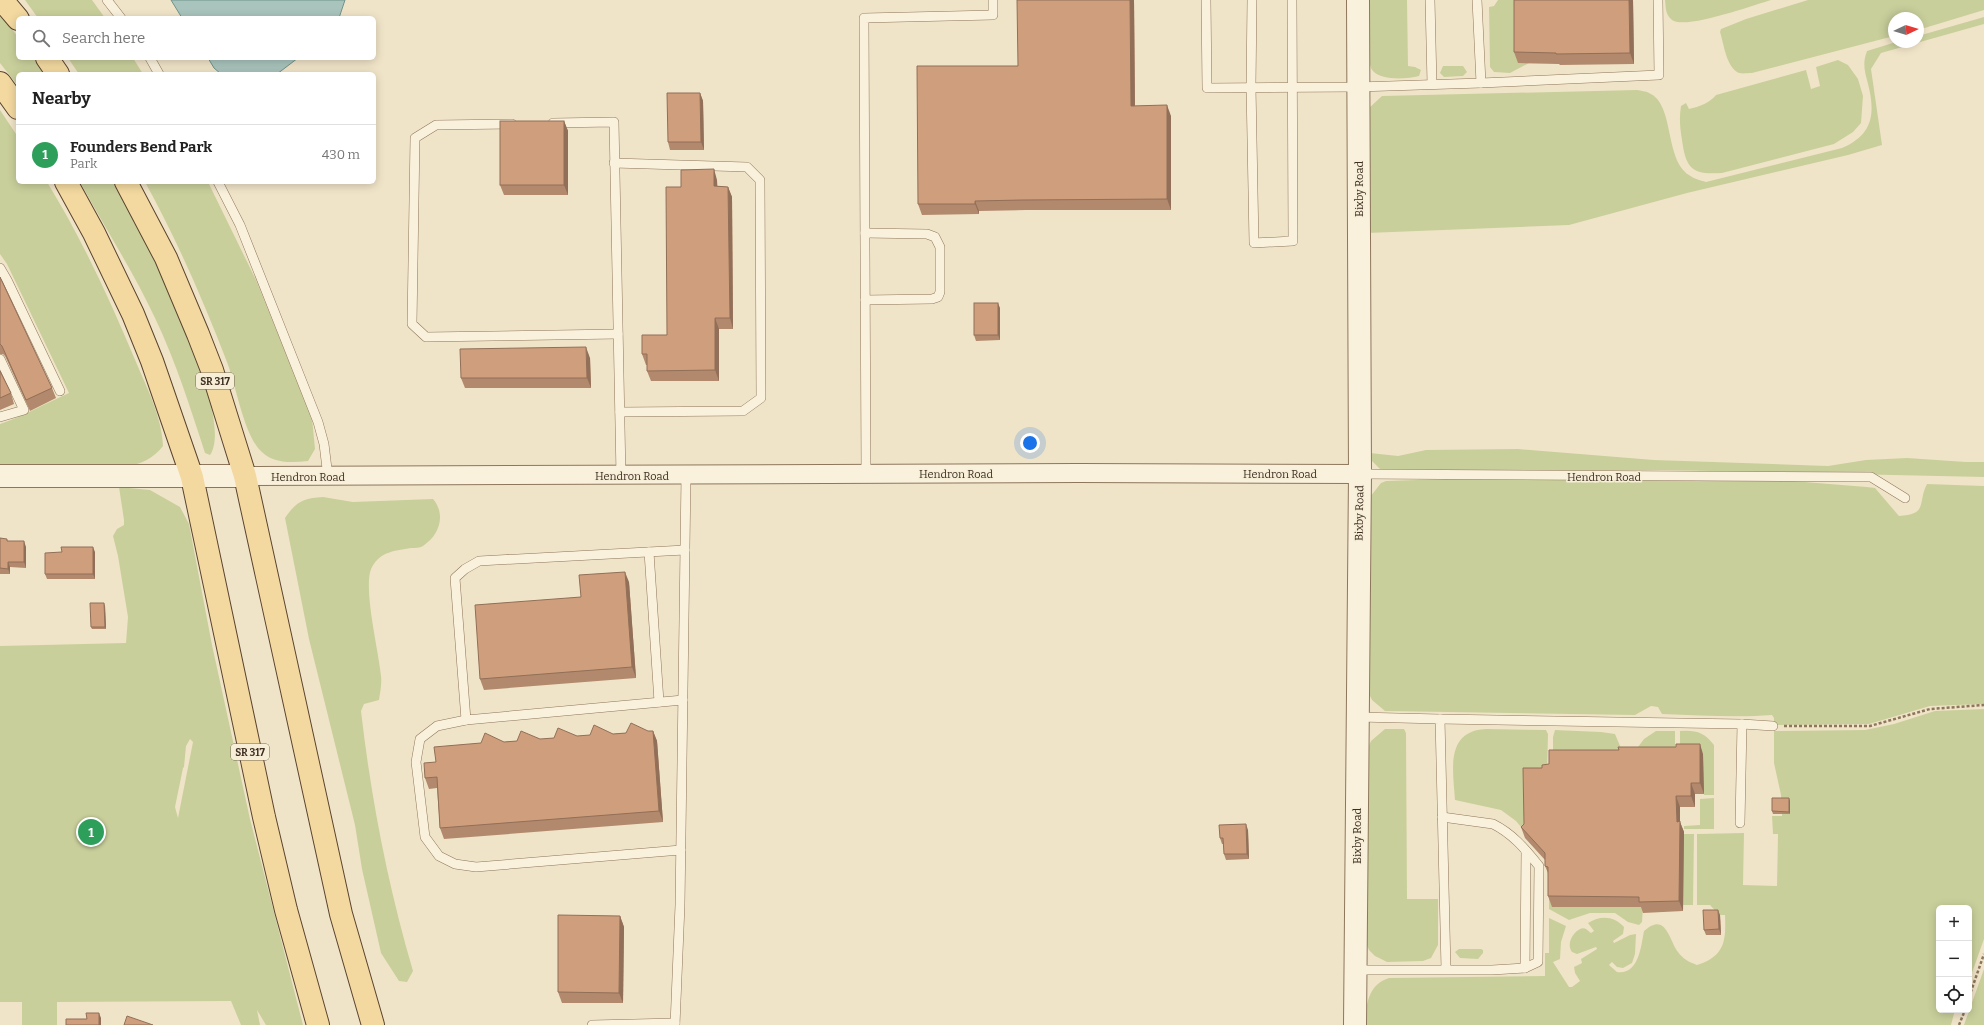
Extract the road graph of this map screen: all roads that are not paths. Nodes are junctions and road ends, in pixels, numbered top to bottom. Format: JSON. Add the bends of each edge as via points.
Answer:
{"nodes":[{"id":1,"x":2,"y":0,"type":"edge"},
{"id":2,"x":108,"y":0,"type":"edge"},
{"id":3,"x":993,"y":0,"type":"edge"},
{"id":4,"x":1206,"y":0,"type":"edge"},
{"id":5,"x":1252,"y":0,"type":"edge"},
{"id":6,"x":1292,"y":0,"type":"edge"},
{"id":7,"x":1358,"y":0,"type":"edge"},
{"id":8,"x":1430,"y":0,"type":"edge"},
{"id":9,"x":1477,"y":0,"type":"edge"},
{"id":10,"x":1658,"y":0,"type":"edge"},
{"id":11,"x":120,"y":16,"type":"edge"},
{"id":12,"x":16,"y":17,"type":"edge"},
{"id":13,"x":48,"y":60,"type":"edge"},
{"id":14,"x":151,"y":60,"type":"edge"},
{"id":15,"x":57,"y":72,"type":"edge"},
{"id":16,"x":158,"y":72,"type":"edge"},
{"id":17,"x":0,"y":83,"type":"edge"},
{"id":18,"x":1481,"y":83,"type":"junction"},
{"id":19,"x":1432,"y":84,"type":"junction"},
{"id":20,"x":1251,"y":87,"type":"junction"},
{"id":21,"x":1358,"y":87,"type":"junction"},
{"id":22,"x":1291,"y":88,"type":"junction"},
{"id":23,"x":16,"y":105,"type":"edge"},
{"id":24,"x":521,"y":123,"type":"edge"},
{"id":25,"x":544,"y":123,"type":"edge"},
{"id":26,"x":614,"y":163,"type":"junction"},
{"id":27,"x":67,"y":184,"type":"edge"},
{"id":28,"x":127,"y":184,"type":"edge"},
{"id":29,"x":219,"y":184,"type":"edge"},
{"id":30,"x":865,"y":233,"type":"junction"},
{"id":31,"x":0,"y":268,"type":"edge"},
{"id":32,"x":865,"y":300,"type":"junction"},
{"id":33,"x":618,"y":334,"type":"junction"},
{"id":34,"x":0,"y":359,"type":"edge"},
{"id":35,"x":60,"y":391,"type":"dead end"},
{"id":36,"x":620,"y":412,"type":"junction"},
{"id":37,"x":0,"y":417,"type":"edge"},
{"id":38,"x":1360,"y":474,"type":"junction"},
{"id":39,"x":866,"y":475,"type":"junction"},
{"id":40,"x":0,"y":476,"type":"edge"},
{"id":41,"x":245,"y":476,"type":"junction"},
{"id":42,"x":621,"y":476,"type":"junction"},
{"id":43,"x":686,"y":476,"type":"junction"},
{"id":44,"x":192,"y":477,"type":"junction"},
{"id":45,"x":328,"y":477,"type":"junction"},
{"id":46,"x":1906,"y":498,"type":"dead end"},
{"id":47,"x":685,"y":550,"type":"junction"},
{"id":48,"x":650,"y":552,"type":"junction"},
{"id":49,"x":683,"y":700,"type":"junction"},
{"id":50,"x":659,"y":702,"type":"junction"},
{"id":51,"x":1358,"y":716,"type":"junction"},
{"id":52,"x":1440,"y":719,"type":"junction"},
{"id":53,"x":466,"y":720,"type":"junction"},
{"id":54,"x":1742,"y":724,"type":"junction"},
{"id":55,"x":1773,"y":726,"type":"road end"},
{"id":56,"x":1442,"y":817,"type":"junction"},
{"id":57,"x":1740,"y":824,"type":"dead end"},
{"id":58,"x":681,"y":850,"type":"junction"},
{"id":59,"x":1526,"y":850,"type":"junction"},
{"id":60,"x":1525,"y":968,"type":"junction"},
{"id":61,"x":1446,"y":969,"type":"junction"},
{"id":62,"x":1356,"y":970,"type":"junction"},
{"id":63,"x":675,"y":1024,"type":"edge"},
{"id":64,"x":318,"y":1025,"type":"edge"},
{"id":65,"x":373,"y":1025,"type":"edge"},
{"id":66,"x":592,"y":1025,"type":"edge"},
{"id":67,"x":1355,"y":1025,"type":"edge"}],
"edges":[{"from":1,"to":12,"type":"main road"},
{"from":2,"to":11,"type":"lane"},
{"from":3,"to":30,"type":"lane","via":[[993,15],[864,18]]},
{"from":4,"to":20,"type":"lane","via":[[1207,88]]},
{"from":5,"to":20,"type":"lane"},
{"from":6,"to":22,"type":"lane"},
{"from":7,"to":21,"type":"street","name":"Bixby Road"},
{"from":8,"to":19,"type":"lane"},
{"from":9,"to":18,"type":"lane"},
{"from":10,"to":18,"type":"lane","via":[[1659,75]]},
{"from":13,"to":15,"type":"main road"},
{"from":14,"to":16,"type":"lane"},
{"from":17,"to":23,"type":"main road"},
{"from":18,"to":19,"type":"lane"},
{"from":19,"to":21,"type":"lane"},
{"from":20,"to":22,"type":"lane"},
{"from":20,"to":22,"type":"lane","via":[[1254,243],[1293,241]]},
{"from":21,"to":22,"type":"lane"},
{"from":21,"to":38,"type":"street","name":"Bixby Road"},
{"from":24,"to":33,"type":"lane","via":[[436,125],[416,138],[412,324],[426,337]]},
{"from":25,"to":26,"type":"lane","via":[[614,122]]},
{"from":26,"to":33,"type":"lane"},
{"from":26,"to":36,"type":"lane","via":[[747,167],[760,180],[761,398],[743,411]]},
{"from":27,"to":44,"type":"main road","number":"SR 317","via":[[134,314]]},
{"from":28,"to":41,"type":"main road","number":"SR 317","via":[[166,258],[198,334]]},
{"from":29,"to":45,"type":"lane","via":[[240,225],[318,422]]},
{"from":30,"to":32,"type":"lane"},
{"from":30,"to":32,"type":"lane","via":[[927,234],[935,238],[940,247],[940,292],[938,297],[932,299]]},
{"from":31,"to":35,"type":"lane"},
{"from":32,"to":39,"type":"lane"},
{"from":33,"to":36,"type":"lane"},
{"from":34,"to":37,"type":"lane","via":[[24,410]]},
{"from":36,"to":42,"type":"lane"},
{"from":38,"to":39,"type":"street","name":"Hendron Road"},
{"from":38,"to":46,"type":"lane","name":"Hendron Road","via":[[1871,477]]},
{"from":38,"to":51,"type":"street","name":"Bixby Road"},
{"from":39,"to":43,"type":"street","name":"Hendron Road"},
{"from":40,"to":44,"type":"street","name":"Hendron Road"},
{"from":41,"to":44,"type":"street","name":"Hendron Road"},
{"from":41,"to":45,"type":"street","name":"Hendron Road"},
{"from":41,"to":65,"type":"main road","number":"SR 317","via":[[341,914]]},
{"from":42,"to":43,"type":"street","name":"Hendron Road"},
{"from":42,"to":45,"type":"street","name":"Hendron Road"},
{"from":43,"to":47,"type":"lane"},
{"from":44,"to":64,"type":"main road","number":"SR 317","via":[[264,817],[286,910]]},
{"from":47,"to":48,"type":"lane"},
{"from":47,"to":49,"type":"lane"},
{"from":48,"to":50,"type":"lane"},
{"from":48,"to":53,"type":"lane","via":[[479,561],[455,578]]},
{"from":49,"to":50,"type":"lane"},
{"from":49,"to":58,"type":"lane"},
{"from":50,"to":53,"type":"lane"},
{"from":51,"to":52,"type":"lane"},
{"from":51,"to":62,"type":"street","name":"Bixby Road"},
{"from":52,"to":54,"type":"lane"},
{"from":52,"to":56,"type":"lane"},
{"from":53,"to":58,"type":"lane","via":[[437,726],[420,739],[416,762],[425,836],[439,856],[454,864],[476,867]]},
{"from":54,"to":55,"type":"lane"},
{"from":54,"to":57,"type":"lane"},
{"from":56,"to":59,"type":"lane","via":[[1493,824],[1515,838]]},
{"from":56,"to":61,"type":"lane"},
{"from":58,"to":63,"type":"lane"},
{"from":59,"to":60,"type":"lane"},
{"from":59,"to":60,"type":"lane","via":[[1539,866],[1539,873],[1538,962]]},
{"from":60,"to":61,"type":"lane"},
{"from":61,"to":62,"type":"lane"},
{"from":62,"to":67,"type":"street","name":"Bixby Road"},
{"from":63,"to":66,"type":"lane"}]}
